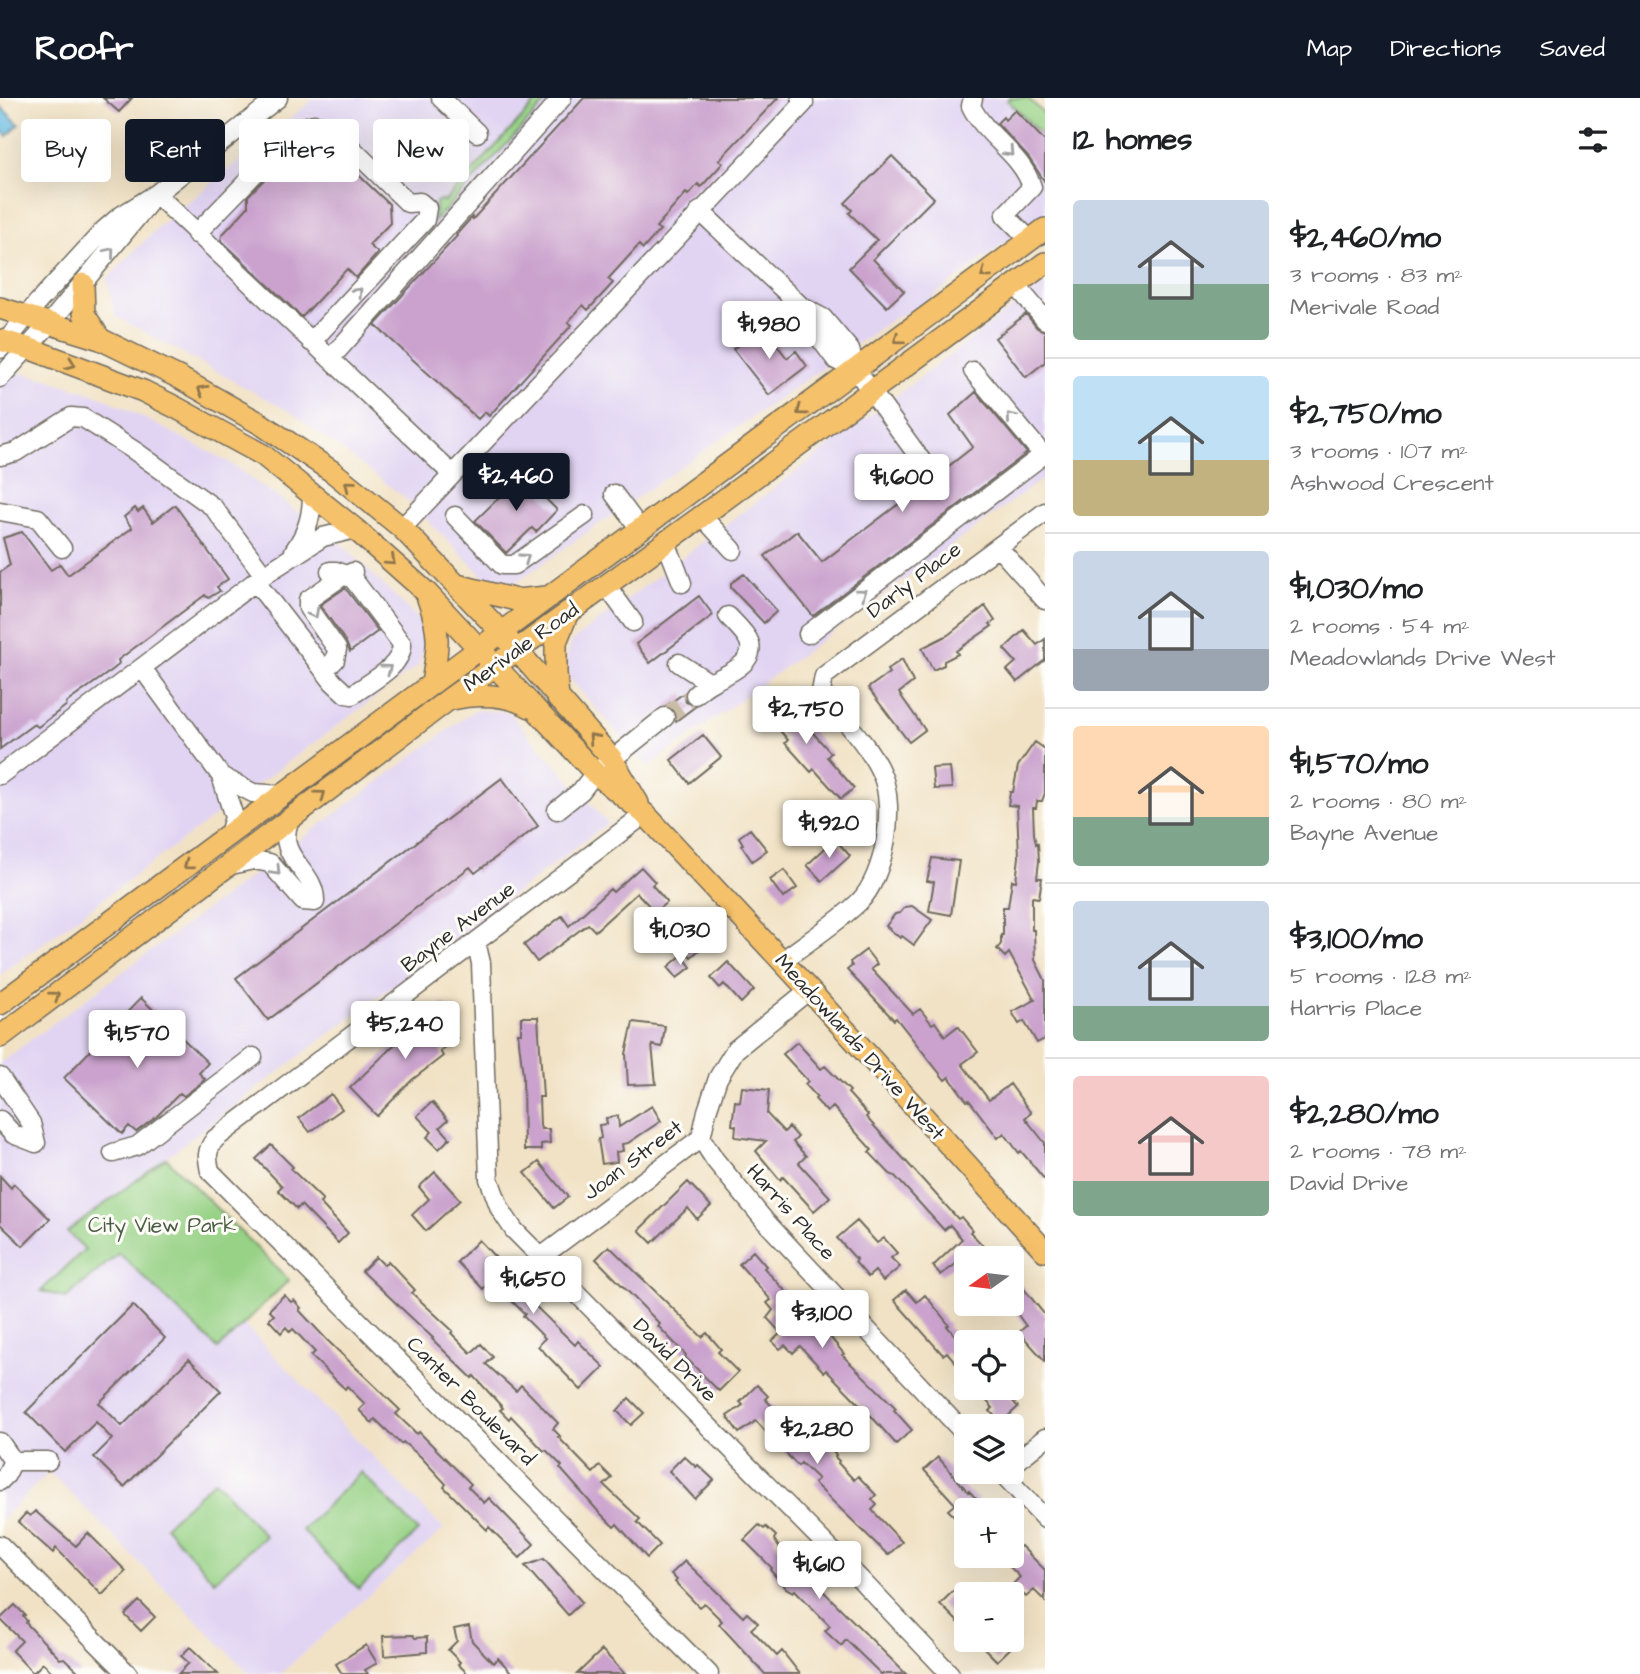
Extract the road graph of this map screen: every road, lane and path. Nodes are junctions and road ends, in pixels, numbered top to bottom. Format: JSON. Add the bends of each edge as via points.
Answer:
{"nodes":[{"id":1,"x":278,"y":98,"type":"edge"},
{"id":2,"x":441,"y":98,"type":"edge"},
{"id":3,"x":562,"y":98,"type":"edge"},
{"id":4,"x":801,"y":98,"type":"edge"},
{"id":5,"x":973,"y":98,"type":"edge"},
{"id":6,"x":477,"y":133,"type":"dead end"},
{"id":7,"x":156,"y":194,"type":"junction"},
{"id":8,"x":700,"y":211,"type":"junction"},
{"id":9,"x":196,"y":234,"type":"junction"},
{"id":10,"x":1037,"y":235,"type":"edge"},
{"id":11,"x":1045,"y":263,"type":"edge"},
{"id":12,"x":83,"y":284,"type":"junction"},
{"id":13,"x":1016,"y":285,"type":"junction"},
{"id":14,"x":0,"y":308,"type":"edge"},
{"id":15,"x":26,"y":316,"type":"junction"},
{"id":16,"x":1045,"y":320,"type":"edge"},
{"id":17,"x":50,"y":323,"type":"junction"},
{"id":18,"x":100,"y":340,"type":"junction"},
{"id":19,"x":311,"y":342,"type":"junction"},
{"id":20,"x":2,"y":344,"type":"edge"},
{"id":21,"x":28,"y":348,"type":"junction"},
{"id":22,"x":330,"y":359,"type":"junction"},
{"id":23,"x":856,"y":370,"type":"junction"},
{"id":24,"x":973,"y":371,"type":"dead end"},
{"id":25,"x":0,"y":378,"type":"edge"},
{"id":26,"x":872,"y":391,"type":"junction"},
{"id":27,"x":0,"y":456,"type":"edge"},
{"id":28,"x":921,"y":460,"type":"dead end"},
{"id":29,"x":452,"y":474,"type":"junction"},
{"id":30,"x":312,"y":494,"type":"junction"},
{"id":31,"x":614,"y":494,"type":"dead end"},
{"id":32,"x":0,"y":511,"type":"edge"},
{"id":33,"x":1045,"y":512,"type":"edge"},
{"id":34,"x":585,"y":515,"type":"dead end"},
{"id":35,"x":455,"y":516,"type":"dead end"},
{"id":36,"x":702,"y":516,"type":"junction"},
{"id":37,"x":402,"y":528,"type":"junction"},
{"id":38,"x":355,"y":529,"type":"junction"},
{"id":39,"x":640,"y":529,"type":"junction"},
{"id":40,"x":666,"y":542,"type":"junction"},
{"id":41,"x":998,"y":547,"type":"junction"},
{"id":42,"x":62,"y":548,"type":"dead end"},
{"id":43,"x":733,"y":550,"type":"dead end"},
{"id":44,"x":290,"y":557,"type":"junction"},
{"id":45,"x":260,"y":578,"type":"junction"},
{"id":46,"x":682,"y":583,"type":"dead end"},
{"id":47,"x":456,"y":585,"type":"junction"},
{"id":48,"x":606,"y":585,"type":"junction"},
{"id":49,"x":426,"y":593,"type":"junction"},
{"id":50,"x":547,"y":597,"type":"junction"},
{"id":51,"x":1045,"y":600,"type":"edge"},
{"id":52,"x":568,"y":612,"type":"junction"},
{"id":53,"x":727,"y":616,"type":"dead end"},
{"id":54,"x":633,"y":622,"type":"dead end"},
{"id":55,"x":501,"y":632,"type":"junction"},
{"id":56,"x":808,"y":634,"type":"dead end"},
{"id":57,"x":478,"y":648,"type":"junction"},
{"id":58,"x":516,"y":650,"type":"junction"},
{"id":59,"x":679,"y":663,"type":"dead end"},
{"id":60,"x":494,"y":666,"type":"junction"},
{"id":61,"x":142,"y":668,"type":"junction"},
{"id":62,"x":328,"y":676,"type":"junction"},
{"id":63,"x":432,"y":683,"type":"junction"},
{"id":64,"x":710,"y":683,"type":"junction"},
{"id":65,"x":695,"y":695,"type":"tunnel mouth"},
{"id":66,"x":558,"y":699,"type":"junction"},
{"id":67,"x":448,"y":700,"type":"junction"},
{"id":68,"x":531,"y":708,"type":"junction"},
{"id":69,"x":664,"y":717,"type":"tunnel mouth"},
{"id":70,"x":612,"y":759,"type":"junction"},
{"id":71,"x":595,"y":773,"type":"junction"},
{"id":72,"x":0,"y":775,"type":"edge"},
{"id":73,"x":221,"y":776,"type":"junction"},
{"id":74,"x":282,"y":795,"type":"junction"},
{"id":75,"x":557,"y":810,"type":"dead end"},
{"id":76,"x":645,"y":814,"type":"junction"},
{"id":77,"x":290,"y":819,"type":"junction"},
{"id":78,"x":229,"y":834,"type":"junction"},
{"id":79,"x":228,"y":866,"type":"junction"},
{"id":80,"x":476,"y":942,"type":"junction"},
{"id":81,"x":782,"y":961,"type":"junction"},
{"id":82,"x":809,"y":990,"type":"junction"},
{"id":83,"x":0,"y":1004,"type":"edge"},
{"id":84,"x":0,"y":1037,"type":"edge"},
{"id":85,"x":253,"y":1057,"type":"dead end"},
{"id":86,"x":0,"y":1077,"type":"edge"},
{"id":87,"x":0,"y":1120,"type":"edge"},
{"id":88,"x":701,"y":1138,"type":"junction"},
{"id":89,"x":113,"y":1153,"type":"dead end"},
{"id":90,"x":207,"y":1157,"type":"joint"},
{"id":91,"x":1045,"y":1251,"type":"edge"},
{"id":92,"x":541,"y":1257,"type":"junction"},
{"id":93,"x":954,"y":1422,"type":"edge"},
{"id":94,"x":1045,"y":1438,"type":"edge"},
{"id":95,"x":0,"y":1442,"type":"edge"},
{"id":96,"x":1024,"y":1455,"type":"edge"},
{"id":97,"x":13,"y":1461,"type":"junction"},
{"id":98,"x":48,"y":1461,"type":"dead end"},
{"id":99,"x":0,"y":1481,"type":"edge"},
{"id":100,"x":1015,"y":1484,"type":"edge"},
{"id":101,"x":1045,"y":1519,"type":"edge"},
{"id":102,"x":0,"y":1545,"type":"edge"},
{"id":103,"x":128,"y":1674,"type":"edge"},
{"id":104,"x":709,"y":1674,"type":"edge"},
{"id":105,"x":950,"y":1674,"type":"edge"}],
"edges":[{"from":1,"to":7,"type":"street"},
{"from":2,"to":6,"type":"street"},
{"from":3,"to":22,"type":"street"},
{"from":4,"to":8,"type":"street","via":[[804,103]]},
{"from":5,"to":10,"type":"street","one_way":true,"via":[[976,117],[1028,172],[1032,187],[1005,215]]},
{"from":7,"to":9,"type":"street"},
{"from":12,"to":7,"type":"street","one_way":true},
{"from":7,"to":15,"type":"street","via":[[104,230]]},
{"from":8,"to":23,"type":"street","via":[[802,307],[836,360]]},
{"from":8,"to":29,"type":"street"},
{"from":9,"to":19,"type":"street"},
{"from":19,"to":9,"type":"street","one_way":true,"via":[[425,220],[427,208],[420,202],[408,203],[335,132],[314,124],[298,129]]},
{"from":10,"to":23,"type":"main road","name":"Merivale Road","one_way":true},
{"from":11,"to":13,"type":"main road","name":"Merivale Road"},
{"from":12,"to":17,"type":"street"},
{"from":12,"to":18,"type":"main road","via":[[84,314]]},
{"from":13,"to":16,"type":"street"},
{"from":13,"to":26,"type":"main road","name":"Merivale Road"},
{"from":14,"to":15,"type":"main road","name":"Meadowlands Drive West"},
{"from":15,"to":17,"type":"main road","name":"Meadowlands Drive West"},
{"from":15,"to":20,"type":"street"},
{"from":17,"to":18,"type":"main road","name":"Meadowlands Drive West"},
{"from":17,"to":21,"type":"street"},
{"from":37,"to":18,"type":"main road","name":"Meadowlands Drive West","one_way":true,"via":[[334,472],[261,424]]},
{"from":19,"to":22,"type":"street"},
{"from":20,"to":21,"type":"main road","name":"Meadowlands Drive West"},
{"from":21,"to":25,"type":"street"},
{"from":21,"to":30,"type":"main road","name":"Meadowlands Drive West","one_way":true,"via":[[175,407],[263,455]]},
{"from":22,"to":29,"type":"street"},
{"from":23,"to":26,"type":"street"},
{"from":23,"to":39,"type":"main road","name":"Merivale Road","one_way":true},
{"from":56,"to":24,"type":"street","one_way":true,"via":[[1043,455]]},
{"from":26,"to":28,"type":"street"},
{"from":26,"to":36,"type":"main road","name":"Merivale Road"},
{"from":27,"to":45,"type":"street","via":[[16,452],[71,417],[83,418],[213,507]]},
{"from":29,"to":37,"type":"street"},
{"from":30,"to":38,"type":"main road","name":"Meadowlands Drive West"},
{"from":30,"to":44,"type":"street","via":[[307,533]]},
{"from":31,"to":39,"type":"street"},
{"from":32,"to":42,"type":"street","via":[[38,518]]},
{"from":33,"to":41,"type":"street","name":"Darly Place"},
{"from":35,"to":34,"type":"street","one_way":true,"via":[[502,565],[514,565]]},
{"from":36,"to":40,"type":"main road","name":"Merivale Road"},
{"from":36,"to":43,"type":"street"},
{"from":37,"to":47,"type":"main road","name":"Meadowlands Drive West"},
{"from":38,"to":44,"type":"street","via":[[323,537]]},
{"from":38,"to":49,"type":"main road","name":"Meadowlands Drive West","one_way":true},
{"from":39,"to":50,"type":"main road","name":"Merivale Road"},
{"from":40,"to":46,"type":"street"},
{"from":40,"to":48,"type":"main road","name":"Merivale Road"},
{"from":41,"to":51,"type":"street"},
{"from":41,"to":81,"type":"street","name":"Darly Place","via":[[824,676],[821,692],[883,776],[887,804],[884,853],[876,880],[860,902]]},
{"from":44,"to":45,"type":"street"},
{"from":45,"to":61,"type":"street"},
{"from":45,"to":62,"type":"street"},
{"from":47,"to":50,"type":"main road","via":[[516,600]]},
{"from":47,"to":55,"type":"main road","name":"Meadowlands Drive West"},
{"from":48,"to":52,"type":"main road","name":"Merivale Road"},
{"from":48,"to":54,"type":"street"},
{"from":49,"to":57,"type":"main road","name":"Meadowlands Drive West"},
{"from":49,"to":63,"type":"main road","via":[[439,641]]},
{"from":50,"to":55,"type":"main road","name":"Merivale Road"},
{"from":52,"to":58,"type":"main road","name":"Merivale Road"},
{"from":52,"to":66,"type":"main road","via":[[556,642]]},
{"from":53,"to":64,"type":"street","via":[[748,638],[749,651],[742,666]]},
{"from":55,"to":57,"type":"main road","name":"Merivale Road"},
{"from":55,"to":58,"type":"main road","name":"Meadowlands Drive West"},
{"from":57,"to":60,"type":"main road","name":"Meadowlands Drive West"},
{"from":57,"to":63,"type":"main road","name":"Merivale Road"},
{"from":58,"to":60,"type":"main road","name":"Merivale Road"},
{"from":58,"to":66,"type":"main road","name":"Meadowlands Drive West"},
{"from":59,"to":64,"type":"street"},
{"from":60,"to":67,"type":"main road","name":"Merivale Road"},
{"from":60,"to":68,"type":"main road","name":"Meadowlands Drive West"},
{"from":61,"to":72,"type":"street"},
{"from":61,"to":73,"type":"street"},
{"from":62,"to":62,"type":"street","one_way":true,"via":[[352,695],[395,663],[402,648],[388,639],[353,579],[338,573],[308,600],[308,608],[337,649]]},
{"from":63,"to":74,"type":"main road","name":"Merivale Road"},
{"from":64,"to":65,"type":"street"},
{"from":70,"to":66,"type":"main road","name":"Meadowlands Drive West","one_way":true},
{"from":67,"to":68,"type":"main road","via":[[491,696],[518,700]]},
{"from":77,"to":67,"type":"main road","name":"Merivale Road","one_way":true},
{"from":68,"to":71,"type":"main road","name":"Meadowlands Drive West"},
{"from":69,"to":70,"type":"street"},
{"from":70,"to":71,"type":"street"},
{"from":70,"to":76,"type":"main road","name":"Meadowlands Drive West"},
{"from":71,"to":75,"type":"street"},
{"from":71,"to":76,"type":"main road","name":"Meadowlands Drive West"},
{"from":73,"to":74,"type":"street","via":[[253,793]]},
{"from":73,"to":78,"type":"street","via":[[234,817]]},
{"from":74,"to":78,"type":"main road","name":"Merivale Road"},
{"from":76,"to":80,"type":"street","name":"Bayne Avenue"},
{"from":76,"to":81,"type":"main road","name":"Meadowlands Drive West"},
{"from":77,"to":79,"type":"main road","name":"Merivale Road"},
{"from":79,"to":77,"type":"street","one_way":true,"via":[[266,862],[303,901],[315,902],[314,890],[286,847]]},
{"from":78,"to":83,"type":"main road","name":"Merivale Road","one_way":true},
{"from":84,"to":79,"type":"main road","name":"Merivale Road","one_way":true},
{"from":80,"to":90,"type":"street","name":"Bayne Avenue","via":[[215,1139]]},
{"from":80,"to":92,"type":"street","name":"David Drive","via":[[481,962],[488,1179],[514,1230]]},
{"from":81,"to":82,"type":"main road","name":"Meadowlands Drive West"},
{"from":82,"to":88,"type":"street","name":"Joan Street","via":[[735,1050],[718,1078]]},
{"from":82,"to":91,"type":"main road","name":"Meadowlands Drive West"},
{"from":85,"to":89,"type":"street","via":[[138,1146]]},
{"from":86,"to":87,"type":"street","via":[[31,1123],[36,1143],[13,1134]]},
{"from":88,"to":92,"type":"street","name":"Joan Street"},
{"from":88,"to":93,"type":"street","name":"Harris Place","via":[[765,1221]]},
{"from":90,"to":104,"type":"street","name":"Canter Boulevard","via":[[210,1171]]},
{"from":92,"to":105,"type":"street","name":"David Drive"},
{"from":94,"to":96,"type":"street"},
{"from":95,"to":97,"type":"street"},
{"from":97,"to":98,"type":"street"},
{"from":97,"to":99,"type":"street"},
{"from":100,"to":101,"type":"street"},
{"from":102,"to":103,"type":"street"}]}
